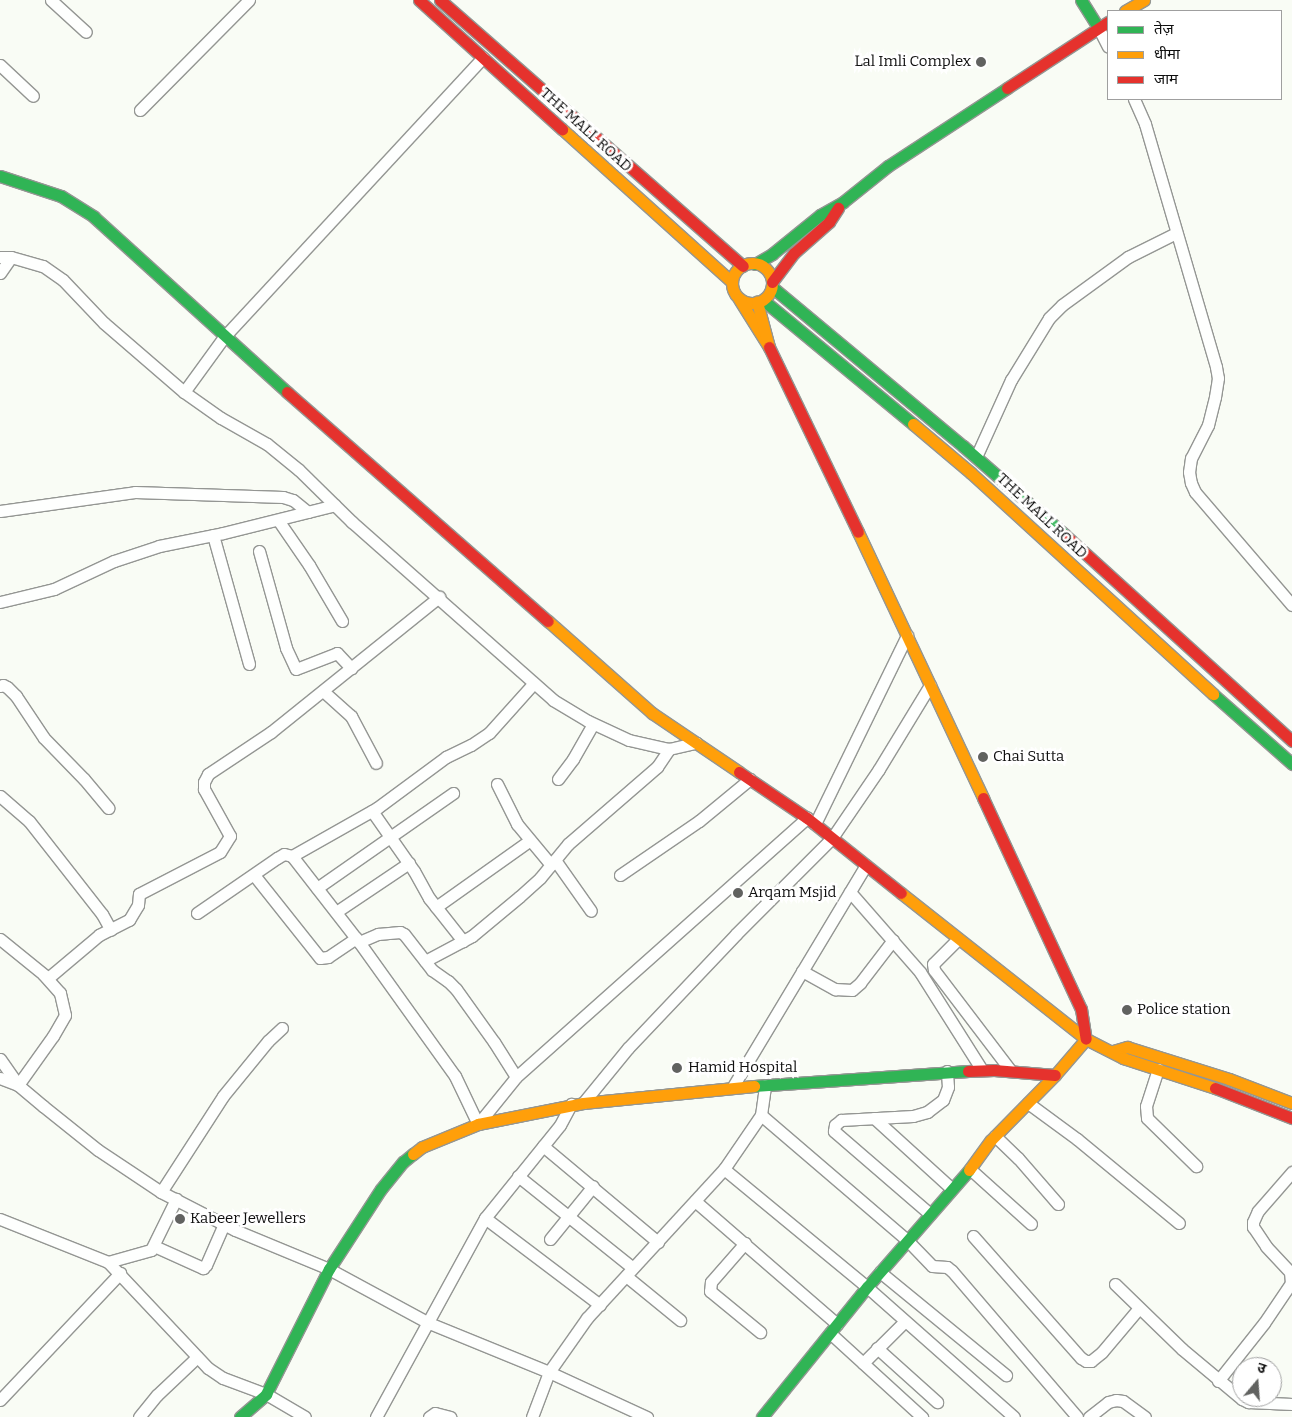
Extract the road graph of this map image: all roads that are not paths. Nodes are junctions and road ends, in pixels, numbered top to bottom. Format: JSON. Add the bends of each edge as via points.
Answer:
{"nodes":[{"id":1,"x":51,"y":0,"type":"edge"},
{"id":2,"x":250,"y":0,"type":"edge"},
{"id":3,"x":419,"y":0,"type":"edge"},
{"id":4,"x":440,"y":0,"type":"edge"},
{"id":5,"x":1081,"y":0,"type":"edge"},
{"id":6,"x":1144,"y":0,"type":"edge"},
{"id":7,"x":1127,"y":10,"type":"edge"},
{"id":8,"x":1103,"y":24,"type":"edge"},
{"id":9,"x":86,"y":32,"type":"dead end"},
{"id":10,"x":1107,"y":42,"type":"edge"},
{"id":11,"x":483,"y":57,"type":"junction"},
{"id":12,"x":0,"y":65,"type":"edge"},
{"id":13,"x":33,"y":96,"type":"dead end"},
{"id":14,"x":1134,"y":100,"type":"edge"},
{"id":15,"x":140,"y":110,"type":"dead end"},
{"id":16,"x":0,"y":176,"type":"edge"},
{"id":17,"x":843,"y":202,"type":"junction"},
{"id":18,"x":1176,"y":232,"type":"junction"},
{"id":19,"x":6,"y":257,"type":"edge"},
{"id":20,"x":755,"y":264,"type":"junction"},
{"id":21,"x":742,"y":266,"type":"junction"},
{"id":22,"x":0,"y":273,"type":"edge"},
{"id":23,"x":732,"y":282,"type":"junction"},
{"id":24,"x":772,"y":284,"type":"junction"},
{"id":25,"x":739,"y":298,"type":"junction"},
{"id":26,"x":760,"y":301,"type":"junction"},
{"id":27,"x":224,"y":337,"type":"junction"},
{"id":28,"x":769,"y":347,"type":"junction"},
{"id":29,"x":184,"y":392,"type":"junction"},
{"id":30,"x":972,"y":454,"type":"junction"},
{"id":31,"x":958,"y":462,"type":"junction"},
{"id":32,"x":334,"y":505,"type":"junction"},
{"id":33,"x":0,"y":511,"type":"edge"},
{"id":34,"x":308,"y":512,"type":"junction"},
{"id":35,"x":278,"y":520,"type":"junction"},
{"id":36,"x":213,"y":535,"type":"junction"},
{"id":37,"x":259,"y":551,"type":"dead end"},
{"id":38,"x":1096,"y":562,"type":"junction"},
{"id":39,"x":1084,"y":576,"type":"junction"},
{"id":40,"x":439,"y":597,"type":"junction"},
{"id":41,"x":0,"y":602,"type":"edge"},
{"id":42,"x":1292,"y":605,"type":"edge"},
{"id":43,"x":342,"y":621,"type":"dead end"},
{"id":44,"x":907,"y":635,"type":"junction"},
{"id":45,"x":249,"y":664,"type":"dead end"},
{"id":46,"x":352,"y":668,"type":"junction"},
{"id":47,"x":533,"y":684,"type":"junction"},
{"id":48,"x":930,"y":685,"type":"junction"},
{"id":49,"x":0,"y":686,"type":"edge"},
{"id":50,"x":323,"y":691,"type":"junction"},
{"id":51,"x":593,"y":724,"type":"junction"},
{"id":52,"x":1292,"y":741,"type":"edge"},
{"id":53,"x":696,"y":743,"type":"junction"},
{"id":54,"x":669,"y":749,"type":"junction"},
{"id":55,"x":376,"y":764,"type":"dead end"},
{"id":56,"x":1292,"y":764,"type":"edge"},
{"id":57,"x":558,"y":779,"type":"dead end"},
{"id":58,"x":750,"y":779,"type":"junction"},
{"id":59,"x":497,"y":784,"type":"dead end"},
{"id":60,"x":453,"y":793,"type":"dead end"},
{"id":61,"x":0,"y":796,"type":"edge"},
{"id":62,"x":108,"y":808,"type":"dead end"},
{"id":63,"x":372,"y":810,"type":"junction"},
{"id":64,"x":811,"y":821,"type":"junction"},
{"id":65,"x":391,"y":837,"type":"junction"},
{"id":66,"x":832,"y":838,"type":"junction"},
{"id":67,"x":529,"y":841,"type":"junction"},
{"id":68,"x":292,"y":856,"type":"junction"},
{"id":69,"x":409,"y":863,"type":"junction"},
{"id":70,"x":553,"y":863,"type":"junction"},
{"id":71,"x":866,"y":865,"type":"junction"},
{"id":72,"x":254,"y":874,"type":"junction"},
{"id":73,"x":620,"y":875,"type":"dead end"},
{"id":74,"x":317,"y":888,"type":"junction"},
{"id":75,"x":850,"y":892,"type":"junction"},
{"id":76,"x":436,"y":907,"type":"junction"},
{"id":77,"x":591,"y":911,"type":"dead end"},
{"id":78,"x":336,"y":912,"type":"junction"},
{"id":79,"x":197,"y":913,"type":"dead end"},
{"id":80,"x":111,"y":930,"type":"junction"},
{"id":81,"x":0,"y":939,"type":"edge"},
{"id":82,"x":958,"y":939,"type":"junction"},
{"id":83,"x":358,"y":940,"type":"junction"},
{"id":84,"x":893,"y":940,"type":"junction"},
{"id":85,"x":463,"y":941,"type":"junction"},
{"id":86,"x":425,"y":961,"type":"junction"},
{"id":87,"x":802,"y":971,"type":"junction"},
{"id":88,"x":44,"y":975,"type":"junction"},
{"id":89,"x":282,"y":1028,"type":"dead end"},
{"id":90,"x":1086,"y":1038,"type":"junction"},
{"id":91,"x":1113,"y":1051,"type":"junction"},
{"id":92,"x":0,"y":1059,"type":"edge"},
{"id":93,"x":1158,"y":1069,"type":"junction"},
{"id":94,"x":982,"y":1070,"type":"junction"},
{"id":95,"x":947,"y":1071,"type":"junction"},
{"id":96,"x":1011,"y":1071,"type":"junction"},
{"id":97,"x":1055,"y":1075,"type":"junction"},
{"id":98,"x":516,"y":1077,"type":"junction"},
{"id":99,"x":0,"y":1078,"type":"edge"},
{"id":100,"x":18,"y":1085,"type":"junction"},
{"id":101,"x":765,"y":1085,"type":"junction"},
{"id":102,"x":732,"y":1088,"type":"junction"},
{"id":103,"x":577,"y":1103,"type":"junction"},
{"id":104,"x":1028,"y":1103,"type":"junction"},
{"id":105,"x":1292,"y":1103,"type":"edge"},
{"id":106,"x":761,"y":1115,"type":"junction"},
{"id":107,"x":874,"y":1118,"type":"junction"},
{"id":108,"x":1292,"y":1118,"type":"edge"},
{"id":109,"x":478,"y":1124,"type":"junction"},
{"id":110,"x":995,"y":1136,"type":"junction"},
{"id":111,"x":543,"y":1146,"type":"junction"},
{"id":112,"x":1196,"y":1166,"type":"dead end"},
{"id":113,"x":724,"y":1169,"type":"junction"},
{"id":114,"x":970,"y":1169,"type":"junction"},
{"id":115,"x":1292,"y":1172,"type":"edge"},
{"id":116,"x":518,"y":1176,"type":"junction"},
{"id":117,"x":593,"y":1186,"type":"junction"},
{"id":118,"x":952,"y":1189,"type":"junction"},
{"id":119,"x":161,"y":1192,"type":"junction"},
{"id":120,"x":176,"y":1199,"type":"junction"},
{"id":121,"x":695,"y":1201,"type":"junction"},
{"id":122,"x":1058,"y":1204,"type":"dead end"},
{"id":123,"x":930,"y":1214,"type":"junction"},
{"id":124,"x":569,"y":1216,"type":"junction"},
{"id":125,"x":0,"y":1218,"type":"edge"},
{"id":126,"x":485,"y":1218,"type":"junction"},
{"id":127,"x":1179,"y":1222,"type":"dead end"},
{"id":128,"x":224,"y":1224,"type":"junction"},
{"id":129,"x":1031,"y":1224,"type":"dead end"},
{"id":130,"x":973,"y":1236,"type":"dead end"},
{"id":131,"x":550,"y":1238,"type":"dead end"},
{"id":132,"x":908,"y":1240,"type":"junction"},
{"id":133,"x":658,"y":1242,"type":"junction"},
{"id":134,"x":745,"y":1243,"type":"junction"},
{"id":135,"x":154,"y":1246,"type":"junction"},
{"id":136,"x":108,"y":1262,"type":"junction"},
{"id":137,"x":328,"y":1269,"type":"junction"},
{"id":138,"x":629,"y":1272,"type":"junction"},
{"id":139,"x":880,"y":1272,"type":"junction"},
{"id":140,"x":120,"y":1273,"type":"junction"},
{"id":141,"x":1115,"y":1284,"type":"dead end"},
{"id":142,"x":867,"y":1287,"type":"junction"},
{"id":143,"x":600,"y":1305,"type":"junction"},
{"id":144,"x":1139,"y":1308,"type":"junction"},
{"id":145,"x":680,"y":1320,"type":"dead end"},
{"id":146,"x":905,"y":1321,"type":"junction"},
{"id":147,"x":429,"y":1323,"type":"junction"},
{"id":148,"x":833,"y":1328,"type":"junction"},
{"id":149,"x":760,"y":1332,"type":"dead end"},
{"id":150,"x":878,"y":1348,"type":"junction"},
{"id":151,"x":197,"y":1357,"type":"junction"},
{"id":152,"x":863,"y":1363,"type":"junction"},
{"id":153,"x":549,"y":1372,"type":"junction"},
{"id":154,"x":1006,"y":1375,"type":"dead end"},
{"id":155,"x":1218,"y":1381,"type":"junction"},
{"id":156,"x":266,"y":1394,"type":"junction"},
{"id":157,"x":0,"y":1400,"type":"edge"},
{"id":158,"x":937,"y":1402,"type":"dead end"},
{"id":159,"x":1292,"y":1404,"type":"edge"},
{"id":160,"x":139,"y":1417,"type":"edge"},
{"id":161,"x":240,"y":1417,"type":"edge"},
{"id":162,"x":305,"y":1417,"type":"edge"},
{"id":163,"x":376,"y":1417,"type":"edge"},
{"id":164,"x":429,"y":1417,"type":"edge"},
{"id":165,"x":450,"y":1417,"type":"edge"},
{"id":166,"x":532,"y":1417,"type":"edge"},
{"id":167,"x":647,"y":1417,"type":"edge"},
{"id":168,"x":762,"y":1417,"type":"edge"},
{"id":169,"x":922,"y":1417,"type":"edge"},
{"id":170,"x":1014,"y":1417,"type":"edge"},
{"id":171,"x":1077,"y":1417,"type":"edge"},
{"id":172,"x":1089,"y":1417,"type":"edge"},
{"id":173,"x":1145,"y":1417,"type":"edge"}],
"edges":[{"from":1,"to":9,"type":"street"},
{"from":2,"to":15,"type":"street"},
{"from":3,"to":11,"type":"street","name":"THE MALL ROAD"},
{"from":4,"to":21,"type":"street","name":"THE MALL ROAD"},
{"from":5,"to":8,"type":"street"},
{"from":6,"to":7,"type":"street"},
{"from":8,"to":10,"type":"street"},
{"from":8,"to":17,"type":"street","via":[[888,166]]},
{"from":11,"to":23,"type":"street","name":"THE MALL ROAD"},
{"from":11,"to":27,"type":"street"},
{"from":12,"to":13,"type":"street"},
{"from":14,"to":18,"type":"street","via":[[1145,124]]},
{"from":16,"to":27,"type":"street","via":[[61,196],[94,218]]},
{"from":17,"to":20,"type":"street","via":[[820,215]]},
{"from":17,"to":24,"type":"street","via":[[829,222],[794,253]]},
{"from":18,"to":30,"type":"street","via":[[1128,257],[1049,318],[1011,380]]},
{"from":18,"to":42,"type":"street","via":[[1218,378],[1208,425],[1191,458],[1191,483],[1195,492]]},
{"from":19,"to":22,"type":"street"},
{"from":19,"to":29,"type":"street","via":[[43,266],[63,280],[104,323]]},
{"from":20,"to":21,"type":"street"},
{"from":20,"to":24,"type":"street","via":[[766,270]]},
{"from":21,"to":23,"type":"street"},
{"from":23,"to":25,"type":"street"},
{"from":24,"to":26,"type":"street"},
{"from":24,"to":30,"type":"street","name":"THE MALL ROAD"},
{"from":25,"to":26,"type":"street","via":[[745,302]]},
{"from":25,"to":28,"type":"street"},
{"from":26,"to":28,"type":"street"},
{"from":26,"to":31,"type":"street","name":"THE MALL ROAD"},
{"from":27,"to":29,"type":"street"},
{"from":27,"to":53,"type":"street","via":[[652,714]]},
{"from":28,"to":44,"type":"street"},
{"from":29,"to":32,"type":"street","via":[[267,444]]},
{"from":30,"to":31,"type":"street"},
{"from":30,"to":38,"type":"street","name":"THE MALL ROAD"},
{"from":31,"to":39,"type":"street","name":"THE MALL ROAD"},
{"from":32,"to":34,"type":"street"},
{"from":32,"to":40,"type":"street"},
{"from":33,"to":34,"type":"street","via":[[135,492],[284,497]]},
{"from":34,"to":35,"type":"street"},
{"from":35,"to":36,"type":"street"},
{"from":35,"to":43,"type":"street","via":[[309,564]]},
{"from":36,"to":41,"type":"street","via":[[159,546],[114,561],[54,589]]},
{"from":36,"to":45,"type":"street"},
{"from":37,"to":46,"type":"street","via":[[286,648],[296,669],[337,653]]},
{"from":38,"to":39,"type":"street"},
{"from":38,"to":52,"type":"street","name":"THE MALL ROAD"},
{"from":39,"to":56,"type":"street","name":"THE MALL ROAD"},
{"from":40,"to":46,"type":"street"},
{"from":40,"to":47,"type":"street"},
{"from":44,"to":48,"type":"street"},
{"from":44,"to":64,"type":"street"},
{"from":46,"to":50,"type":"street"},
{"from":47,"to":51,"type":"street"},
{"from":47,"to":63,"type":"street","via":[[489,733],[446,757]]},
{"from":48,"to":66,"type":"street"},
{"from":48,"to":90,"type":"street","via":[[1081,1009]]},
{"from":49,"to":62,"type":"street","via":[[3,684],[16,696],[44,738]]},
{"from":50,"to":55,"type":"street","via":[[350,716]]},
{"from":50,"to":80,"type":"street","via":[[271,732],[208,774],[204,789],[230,836],[220,852],[139,894],[138,905],[129,920]]},
{"from":51,"to":54,"type":"street","via":[[628,740]]},
{"from":51,"to":57,"type":"street"},
{"from":53,"to":54,"type":"street"},
{"from":53,"to":58,"type":"street"},
{"from":54,"to":70,"type":"street","via":[[657,768],[593,821]]},
{"from":58,"to":64,"type":"street"},
{"from":58,"to":73,"type":"street","via":[[699,822]]},
{"from":59,"to":67,"type":"street"},
{"from":60,"to":65,"type":"street"},
{"from":61,"to":80,"type":"street","via":[[29,821]]},
{"from":63,"to":65,"type":"street"},
{"from":63,"to":68,"type":"street"},
{"from":64,"to":66,"type":"street"},
{"from":64,"to":98,"type":"street"},
{"from":65,"to":69,"type":"street"},
{"from":65,"to":74,"type":"street"},
{"from":66,"to":71,"type":"street"},
{"from":66,"to":103,"type":"street","via":[[736,934]]},
{"from":67,"to":70,"type":"street"},
{"from":67,"to":76,"type":"street"},
{"from":68,"to":72,"type":"street","via":[[284,854]]},
{"from":68,"to":74,"type":"street"},
{"from":69,"to":76,"type":"street"},
{"from":69,"to":78,"type":"street"},
{"from":70,"to":77,"type":"street"},
{"from":70,"to":85,"type":"street","via":[[520,897]]},
{"from":71,"to":75,"type":"street"},
{"from":71,"to":82,"type":"street"},
{"from":72,"to":79,"type":"street"},
{"from":72,"to":83,"type":"street","via":[[320,958],[328,957]]},
{"from":74,"to":78,"type":"street"},
{"from":75,"to":84,"type":"street"},
{"from":75,"to":87,"type":"street"},
{"from":76,"to":85,"type":"street"},
{"from":78,"to":83,"type":"street"},
{"from":80,"to":88,"type":"street","via":[[99,934],[48,978]]},
{"from":81,"to":88,"type":"street"},
{"from":82,"to":90,"type":"street"},
{"from":82,"to":96,"type":"street","via":[[933,964],[934,970]]},
{"from":83,"to":86,"type":"street","via":[[400,932]]},
{"from":83,"to":109,"type":"street","via":[[455,1076]]},
{"from":84,"to":87,"type":"street","via":[[852,990],[835,990]]},
{"from":84,"to":94,"type":"street","via":[[920,972]]},
{"from":85,"to":86,"type":"street"},
{"from":86,"to":98,"type":"street","via":[[436,974],[452,984]]},
{"from":87,"to":102,"type":"street"},
{"from":88,"to":100,"type":"street","via":[[60,993],[65,1015]]},
{"from":89,"to":119,"type":"street","via":[[223,1096]]},
{"from":90,"to":91,"type":"street"},
{"from":90,"to":97,"type":"street"},
{"from":91,"to":93,"type":"street","via":[[1123,1058]]},
{"from":91,"to":105,"type":"street","via":[[1127,1047]]},
{"from":92,"to":100,"type":"street"},
{"from":93,"to":108,"type":"street"},
{"from":93,"to":112,"type":"street","via":[[1146,1106],[1147,1118]]},
{"from":94,"to":95,"type":"street"},
{"from":94,"to":96,"type":"street"},
{"from":95,"to":101,"type":"street"},
{"from":95,"to":107,"type":"street","via":[[948,1087],[939,1105],[913,1116]]},
{"from":96,"to":97,"type":"street"},
{"from":97,"to":104,"type":"street"},
{"from":98,"to":109,"type":"street"},
{"from":99,"to":100,"type":"street"},
{"from":100,"to":119,"type":"street","via":[[98,1150]]},
{"from":101,"to":102,"type":"street"},
{"from":101,"to":106,"type":"street"},
{"from":102,"to":103,"type":"street"},
{"from":103,"to":109,"type":"street"},
{"from":103,"to":111,"type":"street"},
{"from":104,"to":110,"type":"street"},
{"from":104,"to":127,"type":"street"},
{"from":106,"to":113,"type":"street"},
{"from":106,"to":132,"type":"street"},
{"from":107,"to":118,"type":"street"},
{"from":107,"to":123,"type":"street","via":[[841,1120],[834,1130]]},
{"from":109,"to":137,"type":"street","via":[[422,1147],[403,1162],[381,1189]]},
{"from":110,"to":114,"type":"street"},
{"from":110,"to":122,"type":"street"},
{"from":111,"to":116,"type":"street"},
{"from":111,"to":117,"type":"street"},
{"from":113,"to":121,"type":"street"},
{"from":113,"to":142,"type":"street"},
{"from":114,"to":118,"type":"street"},
{"from":114,"to":129,"type":"street"},
{"from":115,"to":155,"type":"street","via":[[1258,1211],[1253,1222],[1266,1246],[1290,1272],[1291,1283]]},
{"from":116,"to":124,"type":"street"},
{"from":116,"to":126,"type":"street"},
{"from":117,"to":124,"type":"street"},
{"from":117,"to":133,"type":"street"},
{"from":118,"to":123,"type":"street"},
{"from":119,"to":120,"type":"street"},
{"from":120,"to":128,"type":"street"},
{"from":120,"to":135,"type":"street"},
{"from":121,"to":133,"type":"street"},
{"from":121,"to":134,"type":"street"},
{"from":123,"to":132,"type":"street"},
{"from":124,"to":131,"type":"street"},
{"from":124,"to":138,"type":"street"},
{"from":125,"to":136,"type":"street"},
{"from":126,"to":143,"type":"street"},
{"from":126,"to":147,"type":"street"},
{"from":128,"to":135,"type":"street","via":[[203,1268]]},
{"from":128,"to":137,"type":"street"},
{"from":130,"to":144,"type":"street","via":[[1086,1361],[1102,1352]]},
{"from":132,"to":139,"type":"street"},
{"from":132,"to":171,"type":"street","via":[[932,1266],[947,1267],[952,1271]]},
{"from":133,"to":138,"type":"street"},
{"from":134,"to":148,"type":"street"},
{"from":134,"to":149,"type":"street","via":[[711,1282],[710,1291]]},
{"from":135,"to":136,"type":"street","via":[[143,1254]]},
{"from":136,"to":140,"type":"street"},
{"from":137,"to":147,"type":"street"},
{"from":137,"to":156,"type":"street"},
{"from":138,"to":143,"type":"street"},
{"from":138,"to":145,"type":"street"},
{"from":139,"to":142,"type":"street"},
{"from":139,"to":154,"type":"street"},
{"from":140,"to":151,"type":"street"},
{"from":140,"to":157,"type":"street"},
{"from":141,"to":144,"type":"street"},
{"from":142,"to":146,"type":"street"},
{"from":142,"to":148,"type":"street"},
{"from":143,"to":153,"type":"street"},
{"from":144,"to":155,"type":"street"},
{"from":146,"to":150,"type":"street"},
{"from":146,"to":170,"type":"street"},
{"from":147,"to":153,"type":"street"},
{"from":147,"to":163,"type":"street"},
{"from":148,"to":152,"type":"street"},
{"from":148,"to":168,"type":"street"},
{"from":150,"to":152,"type":"street"},
{"from":150,"to":158,"type":"street"},
{"from":151,"to":156,"type":"street","via":[[223,1378]]},
{"from":151,"to":160,"type":"street"},
{"from":152,"to":169,"type":"street"},
{"from":153,"to":166,"type":"street"},
{"from":153,"to":167,"type":"street"},
{"from":155,"to":159,"type":"street","via":[[1248,1402]]},
{"from":156,"to":161,"type":"street"},
{"from":156,"to":162,"type":"street"},
{"from":164,"to":165,"type":"street","via":[[435,1413]]},
{"from":172,"to":173,"type":"street","via":[[1108,1402],[1116,1400]]}]}
